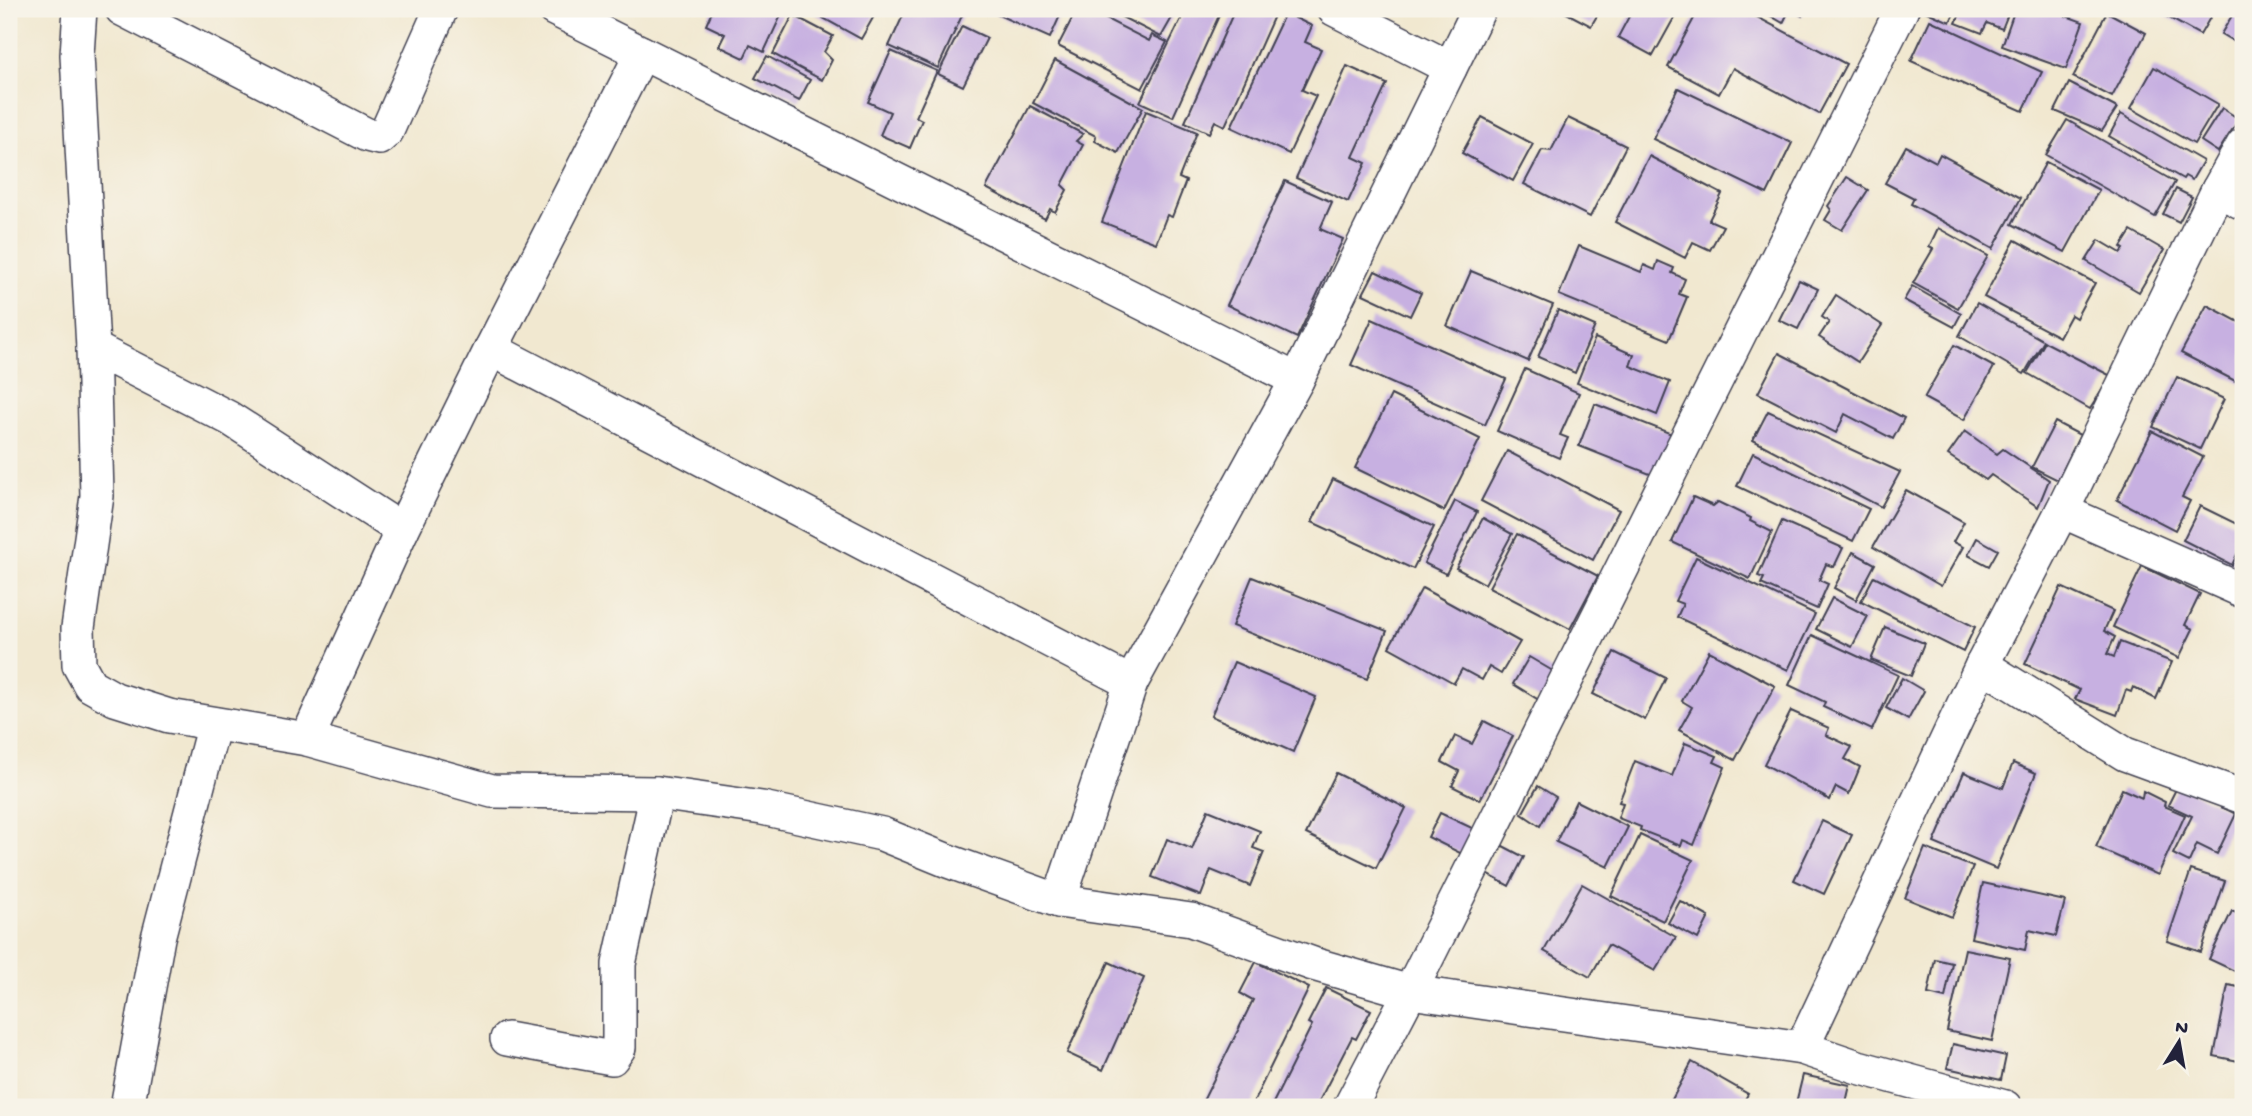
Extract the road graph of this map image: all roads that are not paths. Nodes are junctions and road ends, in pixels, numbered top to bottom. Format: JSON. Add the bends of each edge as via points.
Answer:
{"nodes":[{"id":1,"x":80,"y":9,"type":"edge"},
{"id":2,"x":122,"y":9,"type":"edge"},
{"id":3,"x":441,"y":9,"type":"edge"},
{"id":4,"x":554,"y":9,"type":"edge"},
{"id":5,"x":1335,"y":9,"type":"edge"},
{"id":6,"x":1479,"y":9,"type":"edge"},
{"id":7,"x":1902,"y":9,"type":"edge"},
{"id":8,"x":642,"y":53,"type":"junction"},
{"id":9,"x":1450,"y":68,"type":"junction"},
{"id":10,"x":2243,"y":145,"type":"edge"},
{"id":11,"x":2231,"y":196,"type":"edge"},
{"id":12,"x":93,"y":348,"type":"junction"},
{"id":13,"x":491,"y":349,"type":"junction"},
{"id":14,"x":1297,"y":380,"type":"junction"},
{"id":15,"x":2062,"y":511,"type":"junction"},
{"id":16,"x":402,"y":530,"type":"junction"},
{"id":17,"x":2243,"y":591,"type":"edge"},
{"id":18,"x":1982,"y":665,"type":"junction"},
{"id":19,"x":1131,"y":683,"type":"junction"},
{"id":20,"x":214,"y":723,"type":"junction"},
{"id":21,"x":307,"y":739,"type":"junction"},
{"id":22,"x":657,"y":793,"type":"junction"},
{"id":23,"x":2243,"y":797,"type":"edge"},
{"id":24,"x":1059,"y":901,"type":"junction"},
{"id":25,"x":1410,"y":992,"type":"junction"},
{"id":26,"x":507,"y":1039,"type":"dead end"},
{"id":27,"x":1802,"y":1048,"type":"junction"},
{"id":28,"x":127,"y":1107,"type":"edge"},
{"id":29,"x":1350,"y":1107,"type":"edge"},
{"id":30,"x":2005,"y":1107,"type":"edge"}],
"edges":[{"from":1,"to":12,"type":"street","via":[[77,55]]},
{"from":2,"to":3,"type":"street","via":[[379,138],[387,131]]},
{"from":4,"to":8,"type":"street"},
{"from":5,"to":9,"type":"street"},
{"from":6,"to":9,"type":"street"},
{"from":7,"to":25,"type":"street"},
{"from":8,"to":13,"type":"street"},
{"from":8,"to":14,"type":"street"},
{"from":9,"to":14,"type":"street"},
{"from":10,"to":11,"type":"street"},
{"from":11,"to":15,"type":"street"},
{"from":12,"to":16,"type":"street","via":[[229,418]]},
{"from":12,"to":20,"type":"street","via":[[97,496],[78,628],[79,665],[90,685],[115,699],[169,716]]},
{"from":13,"to":16,"type":"street"},
{"from":13,"to":19,"type":"street"},
{"from":14,"to":19,"type":"street"},
{"from":15,"to":17,"type":"street"},
{"from":15,"to":18,"type":"street"},
{"from":16,"to":21,"type":"street"},
{"from":18,"to":23,"type":"street","via":[[2126,754]]},
{"from":18,"to":27,"type":"street"},
{"from":19,"to":24,"type":"street"},
{"from":20,"to":21,"type":"street"},
{"from":20,"to":28,"type":"street","via":[[158,939]]},
{"from":21,"to":22,"type":"street","via":[[492,791]]},
{"from":22,"to":24,"type":"street","via":[[762,808],[882,834]]},
{"from":22,"to":26,"type":"street","via":[[619,964],[619,1048],[612,1058]]},
{"from":24,"to":25,"type":"street","via":[[1191,920],[1313,964]]},
{"from":25,"to":27,"type":"street"},
{"from":25,"to":29,"type":"street"},
{"from":27,"to":30,"type":"street"}]}
